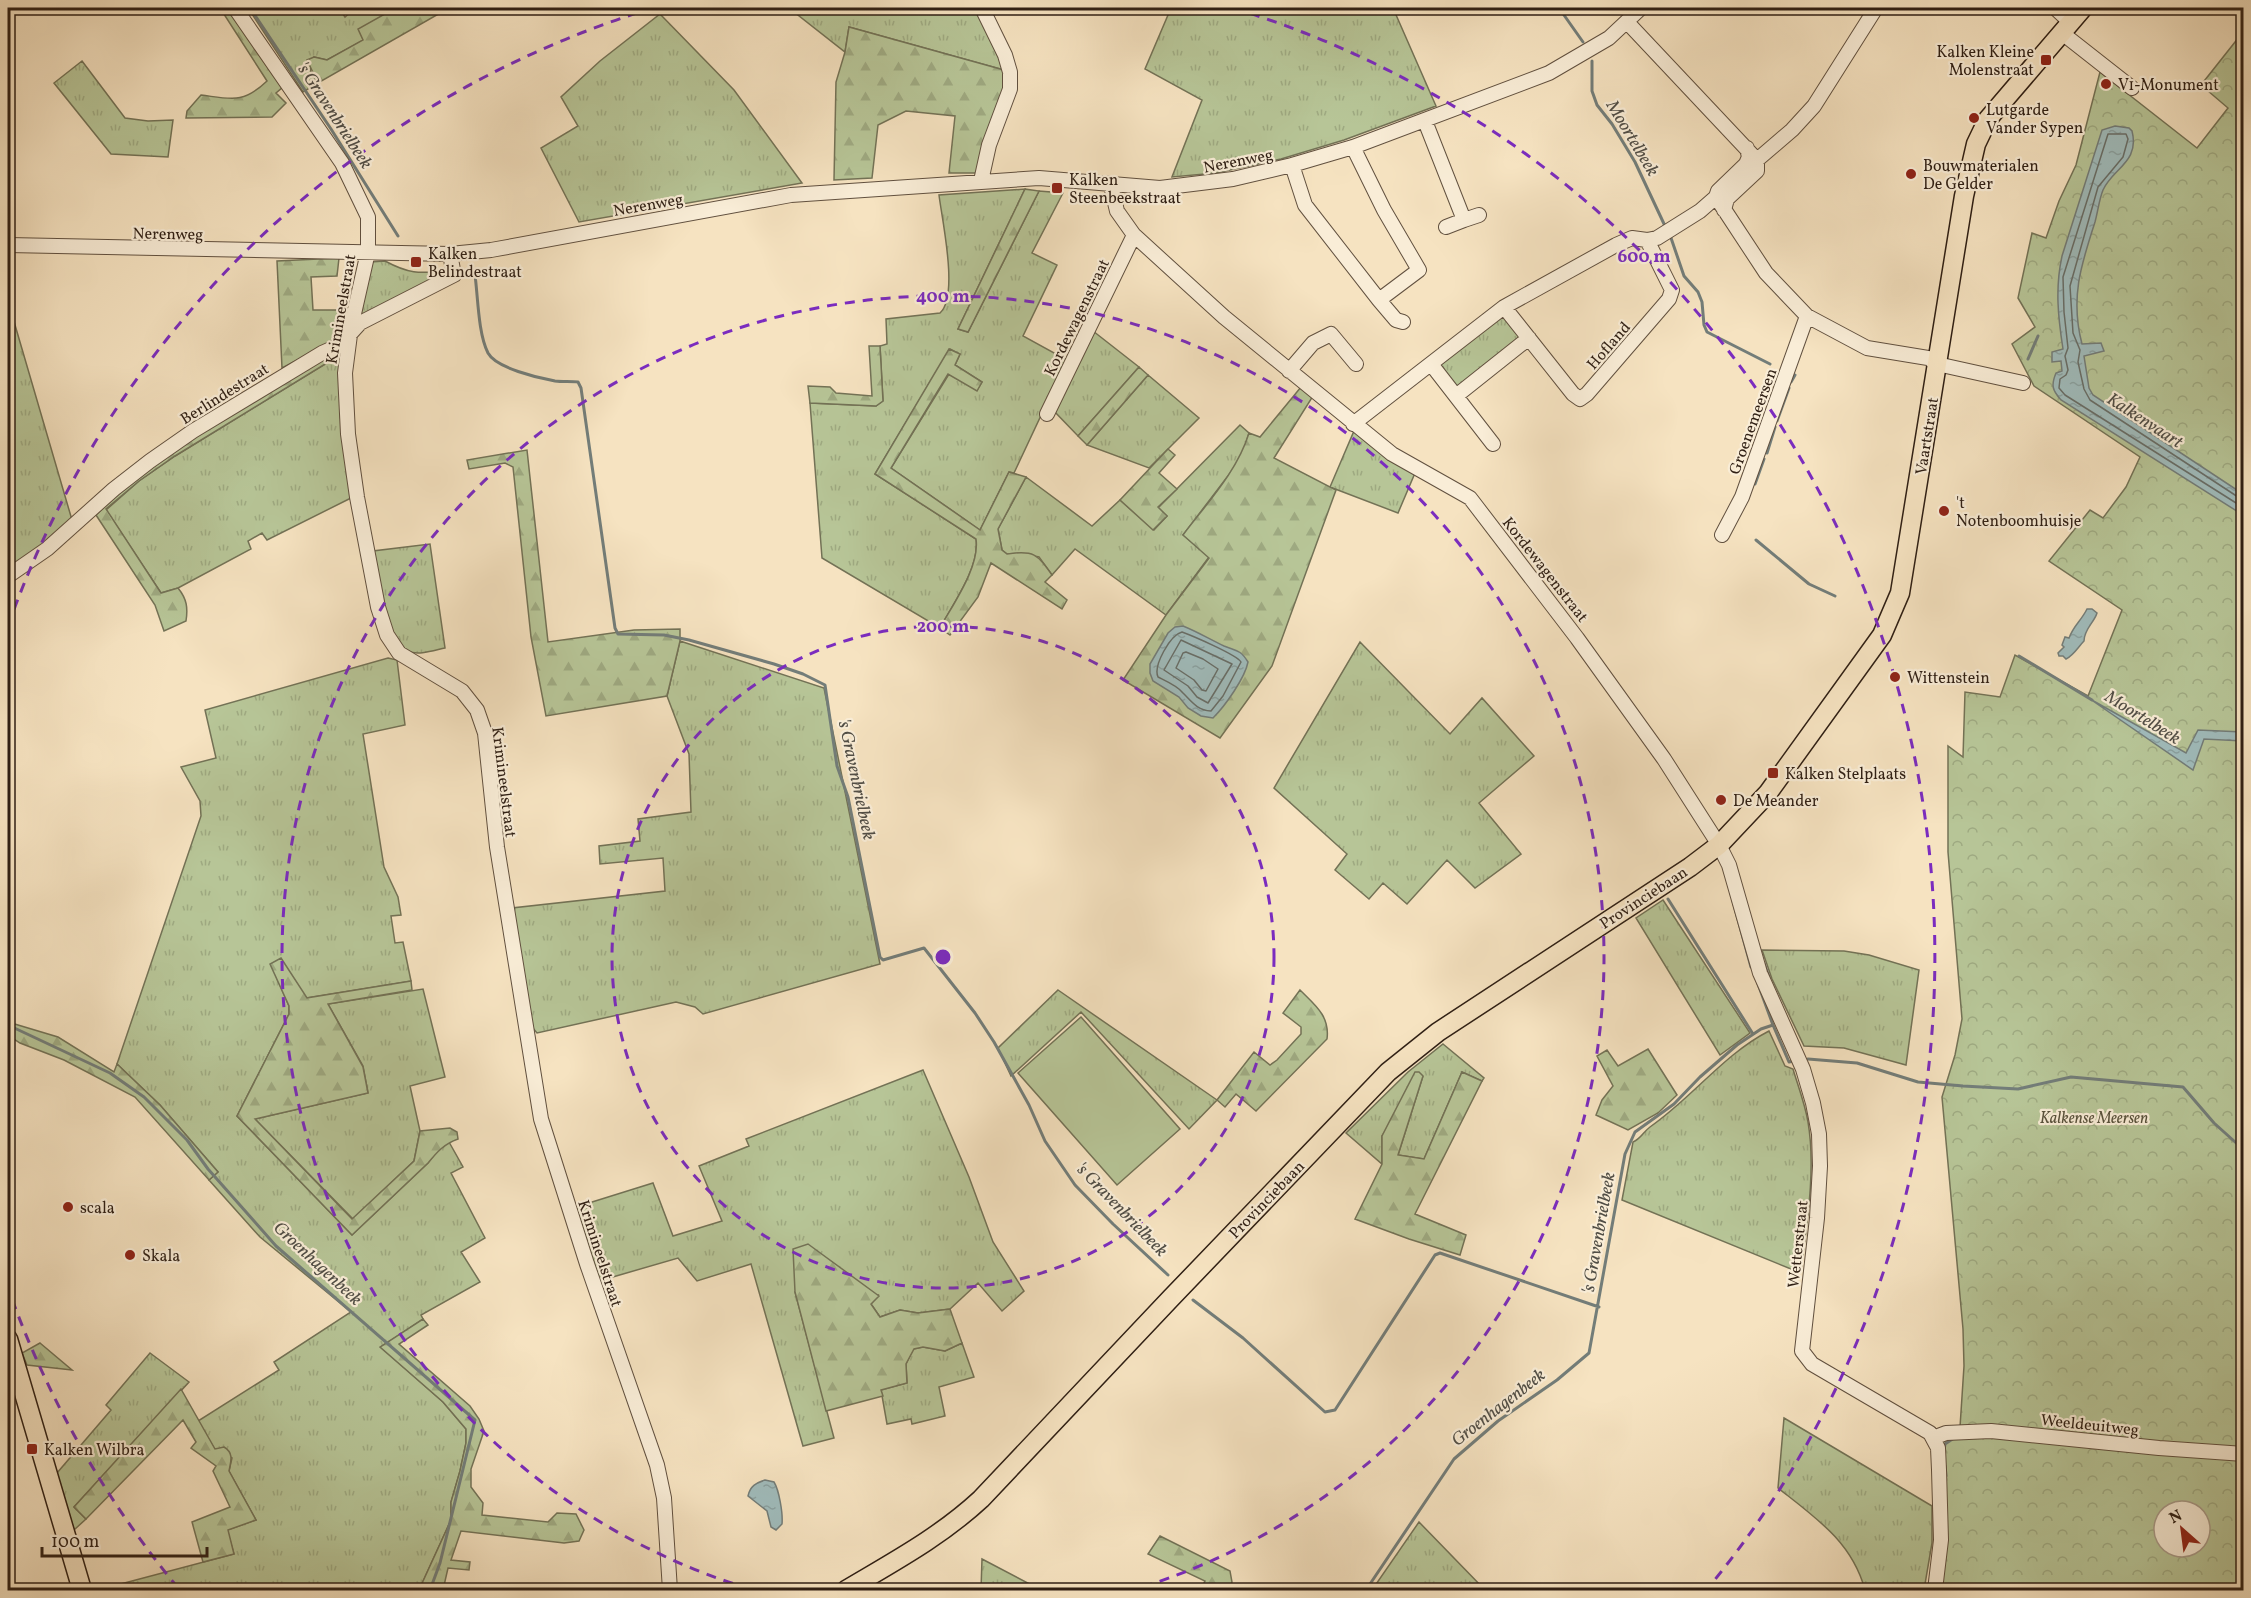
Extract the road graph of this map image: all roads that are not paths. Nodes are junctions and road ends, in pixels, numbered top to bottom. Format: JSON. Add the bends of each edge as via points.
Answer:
{"nodes":[{"id":1,"x":235,"y":8,"type":"edge"},
{"id":2,"x":982,"y":8,"type":"edge"},
{"id":3,"x":1641,"y":8,"type":"edge"},
{"id":4,"x":1876,"y":8,"type":"edge"},
{"id":5,"x":2055,"y":8,"type":"edge"},
{"id":6,"x":2084,"y":8,"type":"edge"},
{"id":7,"x":1627,"y":22,"type":"junction"},
{"id":8,"x":2066,"y":28,"type":"junction"},
{"id":9,"x":2132,"y":88,"type":"dead end"},
{"id":10,"x":1425,"y":121,"type":"junction"},
{"id":11,"x":1353,"y":147,"type":"junction"},
{"id":12,"x":1747,"y":148,"type":"junction"},
{"id":13,"x":1757,"y":160,"type":"junction"},
{"id":14,"x":1292,"y":165,"type":"junction"},
{"id":15,"x":981,"y":181,"type":"junction"},
{"id":16,"x":1111,"y":186,"type":"junction"},
{"id":17,"x":1716,"y":197,"type":"junction"},
{"id":18,"x":1725,"y":210,"type":"junction"},
{"id":19,"x":1479,"y":214,"type":"dead end"},
{"id":20,"x":1464,"y":220,"type":"junction"},
{"id":21,"x":1446,"y":227,"type":"dead end"},
{"id":22,"x":1134,"y":235,"type":"junction"},
{"id":23,"x":1647,"y":240,"type":"junction"},
{"id":24,"x":8,"y":245,"type":"edge"},
{"id":25,"x":368,"y":252,"type":"junction"},
{"id":26,"x":450,"y":254,"type":"junction"},
{"id":27,"x":1379,"y":300,"type":"junction"},
{"id":28,"x":1504,"y":307,"type":"junction"},
{"id":29,"x":1807,"y":316,"type":"junction"},
{"id":30,"x":1402,"y":322,"type":"dead end"},
{"id":31,"x":350,"y":337,"type":"junction"},
{"id":32,"x":1529,"y":338,"type":"junction"},
{"id":33,"x":1356,"y":364,"type":"dead end"},
{"id":34,"x":1431,"y":364,"type":"junction"},
{"id":35,"x":1937,"y":364,"type":"junction"},
{"id":36,"x":1289,"y":371,"type":"junction"},
{"id":37,"x":2023,"y":383,"type":"dead end"},
{"id":38,"x":1456,"y":396,"type":"junction"},
{"id":39,"x":1047,"y":414,"type":"dead end"},
{"id":40,"x":1353,"y":424,"type":"junction"},
{"id":41,"x":1493,"y":444,"type":"dead end"},
{"id":42,"x":1722,"y":535,"type":"dead end"},
{"id":43,"x":8,"y":576,"type":"edge"},
{"id":44,"x":1719,"y":845,"type":"junction"},
{"id":45,"x":8,"y":1339,"type":"edge"},
{"id":46,"x":1933,"y":1438,"type":"junction"},
{"id":47,"x":2244,"y":1454,"type":"edge"},
{"id":48,"x":82,"y":1590,"type":"edge"},
{"id":49,"x":670,"y":1590,"type":"edge"},
{"id":50,"x":846,"y":1590,"type":"edge"},
{"id":51,"x":1935,"y":1590,"type":"edge"}],
"edges":[{"from":1,"to":25,"type":"street","name":"Krimineelstraat","via":[[342,163],[368,217]]},
{"from":2,"to":15,"type":"street","via":[[1005,55],[1010,89]]},
{"from":3,"to":7,"type":"street","name":"Nerenweg"},
{"from":4,"to":13,"type":"street","via":[[1814,106]]},
{"from":5,"to":8,"type":"street"},
{"from":6,"to":8,"type":"main road","name":"Vaartstraat"},
{"from":7,"to":10,"type":"street","name":"Nerenweg","via":[[1590,51],[1549,73]]},
{"from":7,"to":12,"type":"street"},
{"from":8,"to":9,"type":"street"},
{"from":8,"to":35,"type":"main road","name":"Vaartstraat","via":[[1988,119],[1976,144]]},
{"from":10,"to":11,"type":"street","name":"Nerenweg"},
{"from":10,"to":20,"type":"street"},
{"from":11,"to":14,"type":"street","name":"Nerenweg"},
{"from":11,"to":27,"type":"street","via":[[1419,270]]},
{"from":12,"to":13,"type":"street"},
{"from":12,"to":17,"type":"street","via":[[1746,164]]},
{"from":13,"to":18,"type":"street","via":[[1756,171],[1727,199]]},
{"from":14,"to":16,"type":"street","name":"Nerenweg","via":[[1185,186]]},
{"from":14,"to":27,"type":"street","name":"Nerenweg","via":[[1305,205]]},
{"from":15,"to":16,"type":"street","name":"Nerenweg","via":[[1039,178]]},
{"from":15,"to":26,"type":"street","name":"Nerenweg","via":[[791,195],[491,250]]},
{"from":16,"to":22,"type":"street","name":"Kordewagenstraat","via":[[1117,211]]},
{"from":17,"to":18,"type":"street"},
{"from":17,"to":23,"type":"street","via":[[1676,226]]},
{"from":18,"to":29,"type":"street","via":[[1766,273]]},
{"from":19,"to":20,"type":"street"},
{"from":20,"to":21,"type":"street"},
{"from":22,"to":36,"type":"street","name":"Kordewagenstraat"},
{"from":22,"to":39,"type":"street","name":"Kordewagenstraat"},
{"from":23,"to":28,"type":"street","via":[[1632,238],[1616,245]]},
{"from":23,"to":32,"type":"street","name":"Hofland","via":[[1672,290],[1669,299],[1587,394],[1580,399],[1573,394]]},
{"from":24,"to":25,"type":"street","name":"Nerenweg"},
{"from":25,"to":26,"type":"street","name":"Nerenweg"},
{"from":25,"to":31,"type":"street","name":"Krimineelstraat"},
{"from":26,"to":31,"type":"street","name":"Berlindestraat","via":[[454,275],[360,323]]},
{"from":27,"to":30,"type":"street","name":"Nerenweg"},
{"from":28,"to":32,"type":"street","name":"Hofland"},
{"from":28,"to":34,"type":"street"},
{"from":29,"to":35,"type":"street","via":[[1867,348],[1928,358]]},
{"from":29,"to":42,"type":"street","name":"Groenemeersen","via":[[1742,496]]},
{"from":31,"to":43,"type":"street","name":"Berlindestraat","via":[[150,461],[47,549]]},
{"from":31,"to":49,"type":"street","name":"Krimineelstraat","via":[[345,373],[348,434],[378,607],[387,635],[399,653],[462,691],[477,710],[485,733],[497,847],[541,1119],[586,1264],[657,1465],[664,1498]]},
{"from":32,"to":38,"type":"street"},
{"from":33,"to":36,"type":"street","via":[[1330,334],[1313,343]]},
{"from":34,"to":38,"type":"street"},
{"from":34,"to":40,"type":"street"},
{"from":35,"to":37,"type":"street"},
{"from":35,"to":44,"type":"main road","name":"Vaartstraat","via":[[1900,593],[1882,635],[1768,793]]},
{"from":36,"to":40,"type":"street","name":"Kordewagenstraat"},
{"from":38,"to":41,"type":"street"},
{"from":40,"to":44,"type":"street","name":"Kordewagenstraat","via":[[1392,454],[1470,498],[1664,759]]},
{"from":44,"to":46,"type":"street","name":"Wetterstraat","via":[[1729,865],[1760,973],[1803,1069],[1819,1134],[1817,1218],[1802,1351],[1812,1364]]},
{"from":44,"to":50,"type":"main road","name":"Provinciebaan","via":[[1414,1050],[1348,1111],[959,1520]]},
{"from":45,"to":48,"type":"main road"},
{"from":46,"to":47,"type":"street","name":"Weeldeuitweg","via":[[1946,1433],[1991,1431]]},
{"from":46,"to":51,"type":"street","via":[[1938,1448],[1941,1540]]}]}
